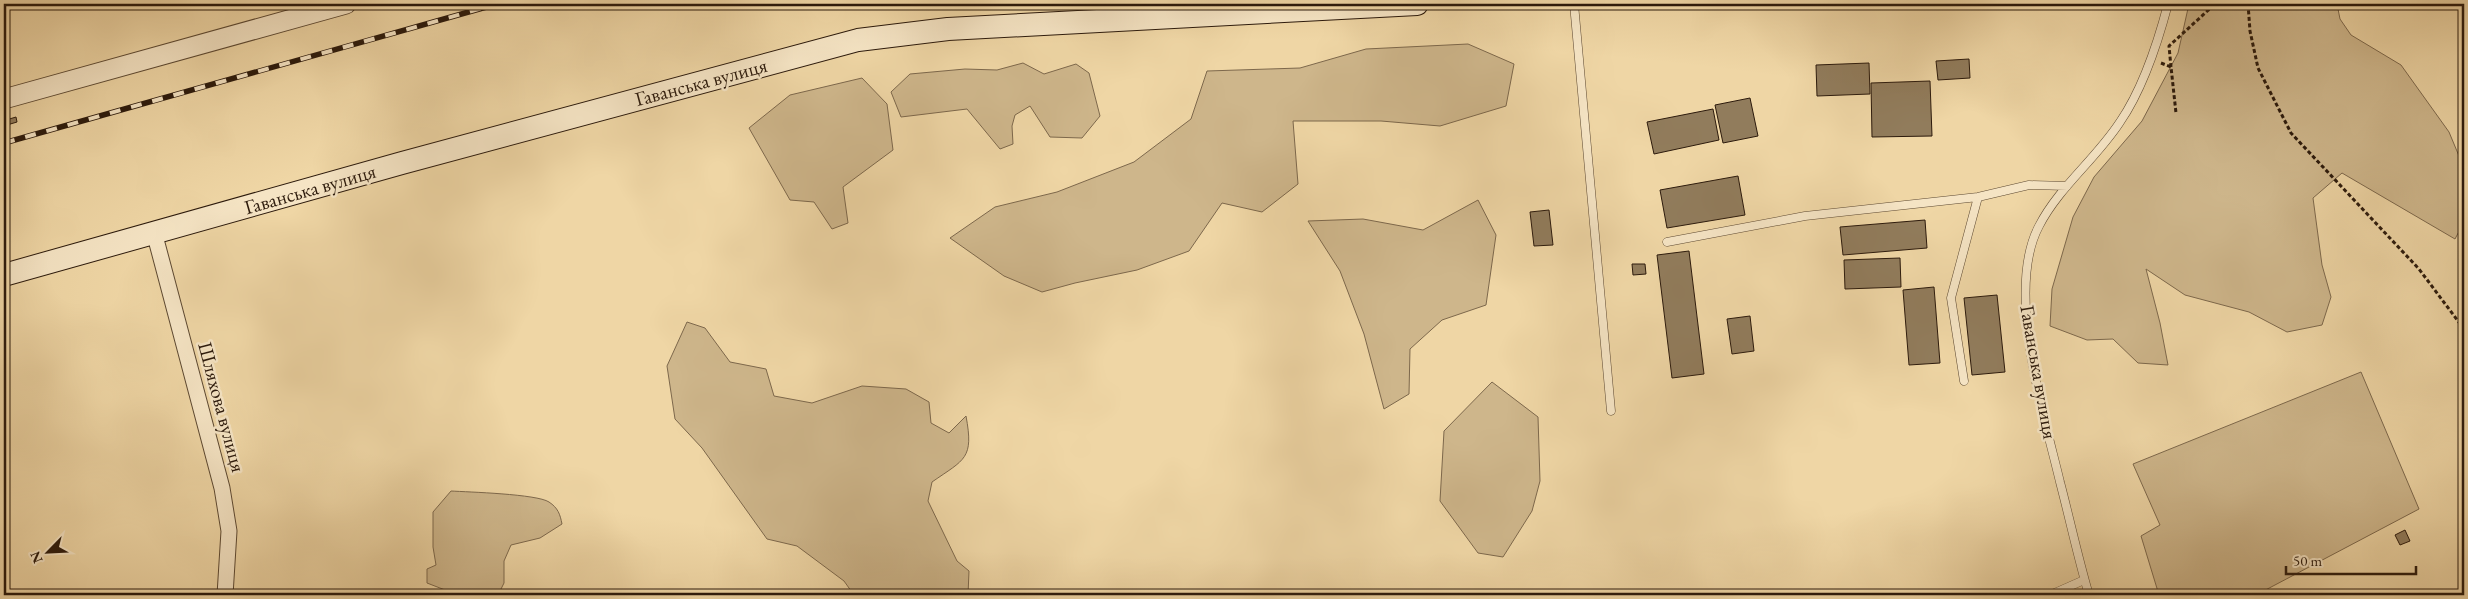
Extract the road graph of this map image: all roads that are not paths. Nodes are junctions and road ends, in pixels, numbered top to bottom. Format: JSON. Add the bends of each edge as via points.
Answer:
{"nodes":[{"id":1,"x":346,"y":4,"type":"edge"},
{"id":2,"x":1417,"y":4,"type":"edge"},
{"id":3,"x":1574,"y":4,"type":"edge"},
{"id":4,"x":2168,"y":4,"type":"edge"},
{"id":5,"x":4,"y":99,"type":"edge"},
{"id":6,"x":2067,"y":186,"type":"junction"},
{"id":7,"x":1978,"y":197,"type":"junction"},
{"id":8,"x":154,"y":232,"type":"junction"},
{"id":9,"x":1667,"y":242,"type":"dead end"},
{"id":10,"x":4,"y":275,"type":"edge"},
{"id":11,"x":1964,"y":381,"type":"dead end"},
{"id":12,"x":1611,"y":411,"type":"dead end"},
{"id":13,"x":2084,"y":580,"type":"junction"},
{"id":14,"x":225,"y":595,"type":"edge"},
{"id":15,"x":2050,"y":595,"type":"edge"},
{"id":16,"x":2089,"y":595,"type":"edge"}],
"edges":[{"from":1,"to":5,"type":"street"},
{"from":2,"to":8,"type":"main road","name":"Гаванська вулиця","via":[[948,29],[858,40]]},
{"from":3,"to":12,"type":"lane"},
{"from":4,"to":6,"type":"lane","name":"Гаванська вулиця","via":[[2150,59],[2120,122]]},
{"from":6,"to":7,"type":"lane","via":[[2029,185]]},
{"from":6,"to":13,"type":"lane","name":"Гаванська вулиця","via":[[2039,226],[2032,246],[2026,294],[2027,322],[2040,398]]},
{"from":7,"to":9,"type":"lane","via":[[1805,216]]},
{"from":7,"to":11,"type":"lane","via":[[1951,298]]},
{"from":8,"to":10,"type":"main road","name":"Гаванська вулиця"},
{"from":8,"to":14,"type":"street","name":"Шляхова вулиця","via":[[222,488],[229,531]]},
{"from":13,"to":15,"type":"lane"},
{"from":13,"to":16,"type":"lane","name":"Гаванська вулиця"}]}
